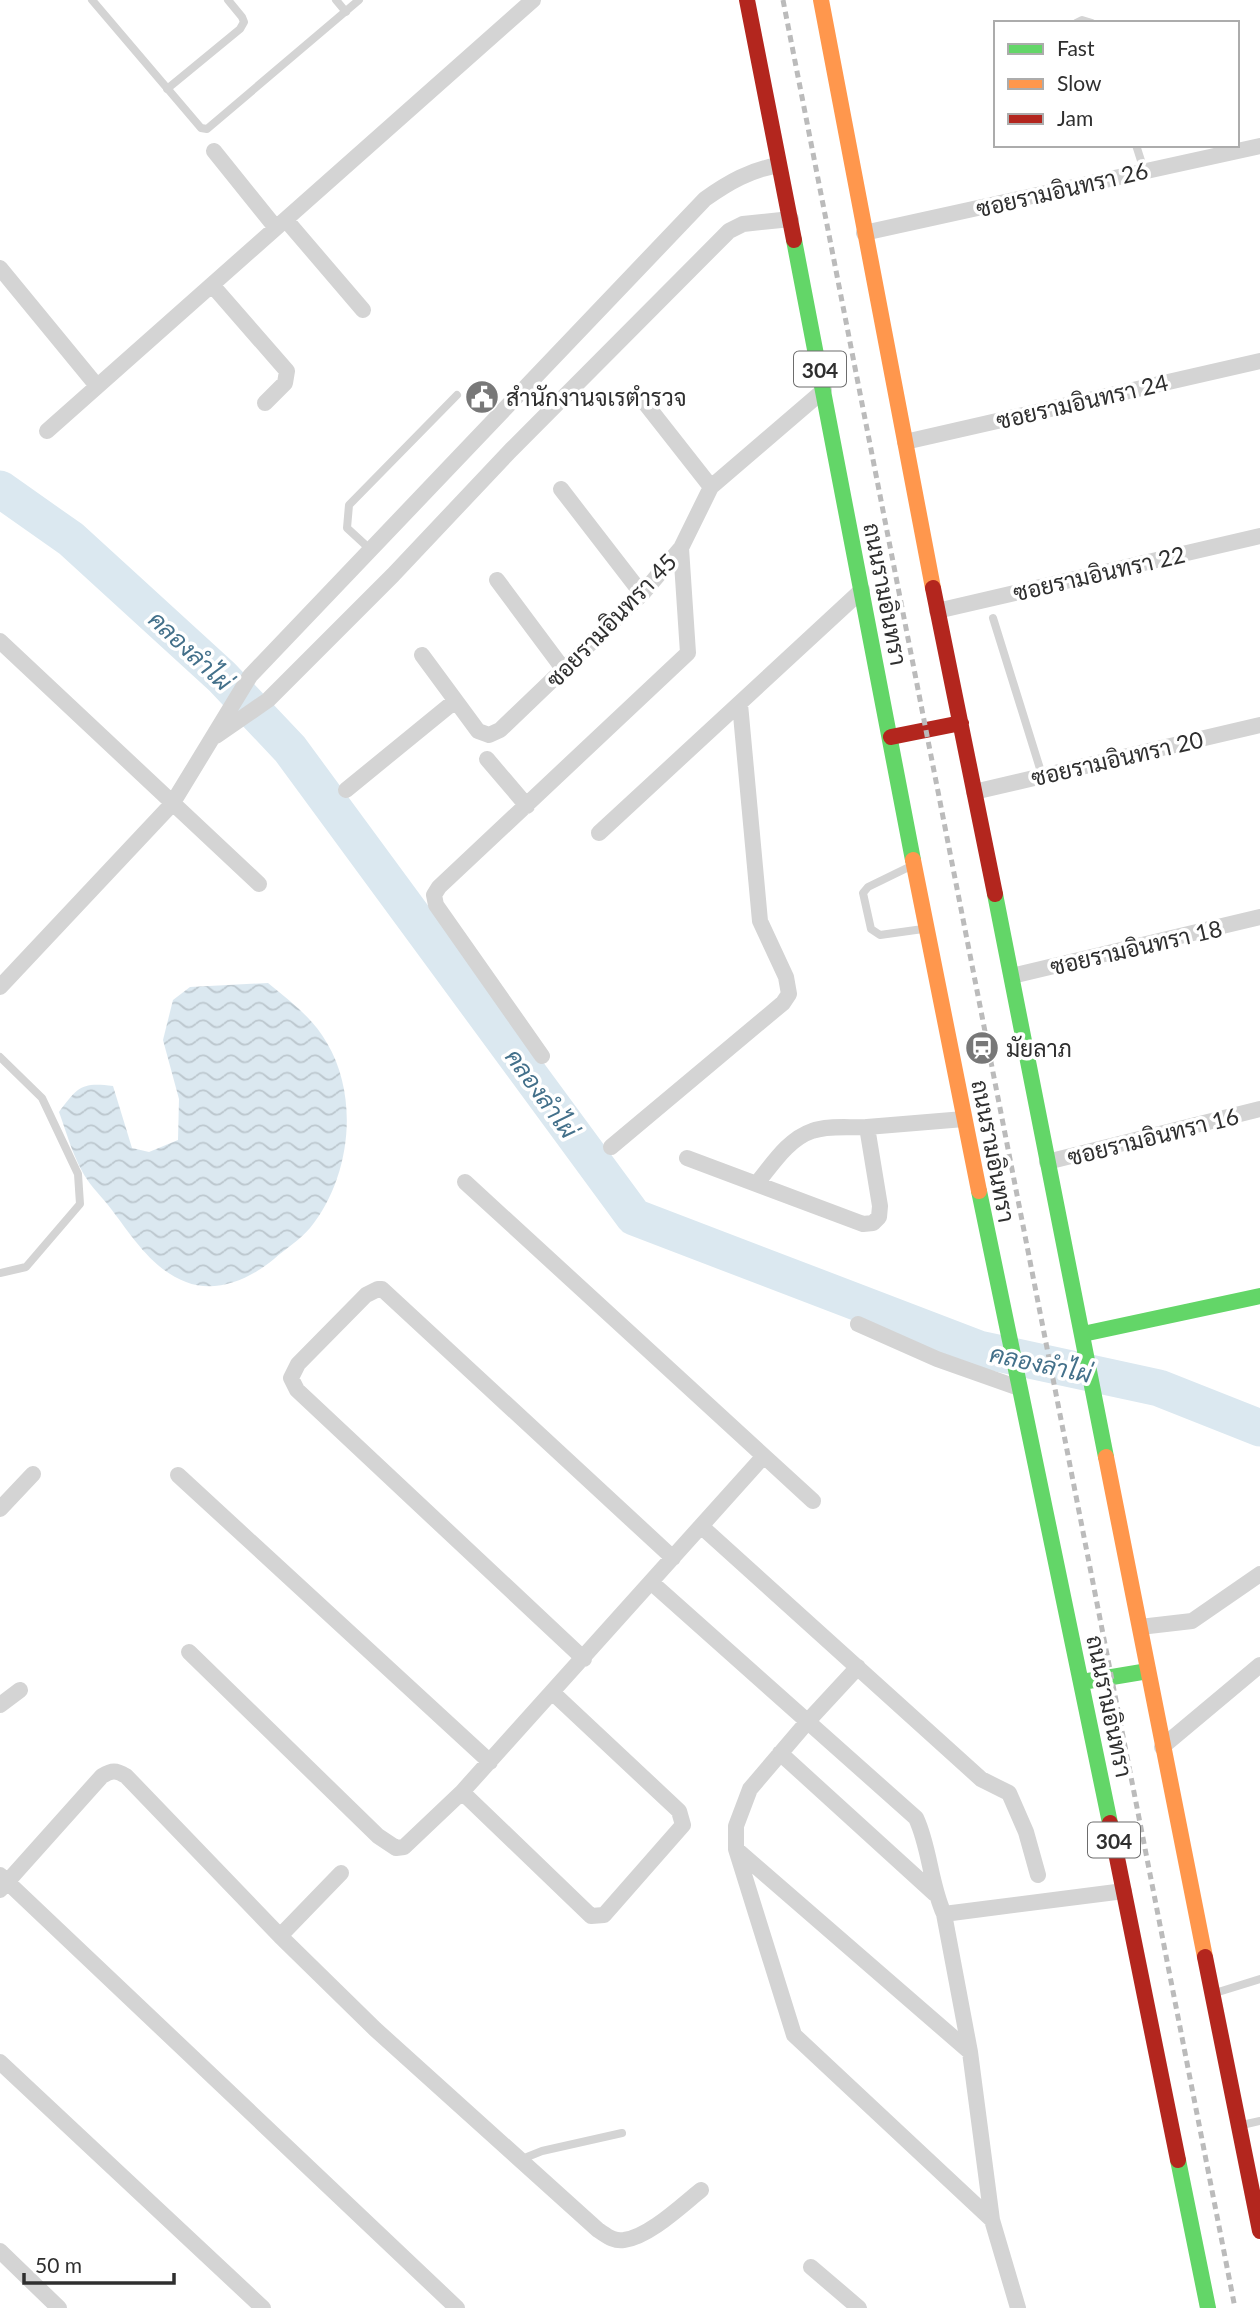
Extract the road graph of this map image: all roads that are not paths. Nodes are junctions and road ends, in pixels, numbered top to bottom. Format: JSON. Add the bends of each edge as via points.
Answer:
{"nodes":[{"id":1,"x":92,"y":0,"type":"edge"},
{"id":2,"x":228,"y":0,"type":"edge"},
{"id":3,"x":336,"y":0,"type":"edge"},
{"id":4,"x":359,"y":0,"type":"edge"},
{"id":5,"x":533,"y":0,"type":"edge"},
{"id":6,"x":747,"y":0,"type":"edge"},
{"id":7,"x":821,"y":0,"type":"edge"},
{"id":8,"x":346,"y":12,"type":"junction"},
{"id":9,"x":167,"y":89,"type":"junction"},
{"id":10,"x":1260,"y":145,"type":"edge"},
{"id":11,"x":1137,"y":147,"type":"edge"},
{"id":12,"x":214,"y":150,"type":"dead end"},
{"id":13,"x":779,"y":165,"type":"junction"},
{"id":14,"x":1144,"y":170,"type":"junction"},
{"id":15,"x":791,"y":219,"type":"junction"},
{"id":16,"x":281,"y":224,"type":"junction"},
{"id":17,"x":864,"y":233,"type":"junction"},
{"id":18,"x":0,"y":268,"type":"edge"},
{"id":19,"x":212,"y":285,"type":"junction"},
{"id":20,"x":363,"y":310,"type":"dead end"},
{"id":21,"x":1260,"y":361,"type":"edge"},
{"id":22,"x":97,"y":386,"type":"junction"},
{"id":23,"x":824,"y":390,"type":"junction"},
{"id":24,"x":457,"y":395,"type":"dead end"},
{"id":25,"x":265,"y":403,"type":"dead end"},
{"id":26,"x":645,"y":403,"type":"dead end"},
{"id":27,"x":47,"y":431,"type":"dead end"},
{"id":28,"x":905,"y":442,"type":"junction"},
{"id":29,"x":711,"y":487,"type":"junction"},
{"id":30,"x":561,"y":489,"type":"dead end"},
{"id":31,"x":1260,"y":536,"type":"edge"},
{"id":32,"x":681,"y":548,"type":"junction"},
{"id":33,"x":372,"y":551,"type":"junction"},
{"id":34,"x":497,"y":580,"type":"dead end"},
{"id":35,"x":863,"y":590,"type":"junction"},
{"id":36,"x":642,"y":594,"type":"junction"},
{"id":37,"x":937,"y":611,"type":"junction"},
{"id":38,"x":993,"y":618,"type":"dead end"},
{"id":39,"x":1,"y":643,"type":"edge"},
{"id":40,"x":422,"y":655,"type":"dead end"},
{"id":41,"x":564,"y":670,"type":"junction"},
{"id":42,"x":455,"y":702,"type":"junction"},
{"id":43,"x":740,"y":704,"type":"junction"},
{"id":44,"x":961,"y":723,"type":"junction"},
{"id":45,"x":1260,"y":725,"type":"edge"},
{"id":46,"x":891,"y":737,"type":"junction"},
{"id":47,"x":210,"y":740,"type":"junction"},
{"id":48,"x":487,"y":759,"type":"dead end"},
{"id":49,"x":1042,"y":775,"type":"junction"},
{"id":50,"x":346,"y":790,"type":"dead end"},
{"id":51,"x":974,"y":792,"type":"junction"},
{"id":52,"x":172,"y":804,"type":"junction"},
{"id":53,"x":527,"y":806,"type":"junction"},
{"id":54,"x":599,"y":833,"type":"dead end"},
{"id":55,"x":915,"y":864,"type":"junction"},
{"id":56,"x":259,"y":884,"type":"dead end"},
{"id":57,"x":1260,"y":917,"type":"edge"},
{"id":58,"x":926,"y":929,"type":"junction"},
{"id":59,"x":1012,"y":976,"type":"junction"},
{"id":60,"x":0,"y":987,"type":"edge"},
{"id":61,"x":542,"y":1056,"type":"dead end"},
{"id":62,"x":0,"y":1057,"type":"edge"},
{"id":63,"x":1260,"y":1109,"type":"edge"},
{"id":64,"x":964,"y":1119,"type":"junction"},
{"id":65,"x":867,"y":1127,"type":"junction"},
{"id":66,"x":611,"y":1147,"type":"dead end"},
{"id":67,"x":687,"y":1158,"type":"dead end"},
{"id":68,"x":1047,"y":1162,"type":"junction"},
{"id":69,"x":465,"y":1182,"type":"dead end"},
{"id":70,"x":757,"y":1183,"type":"junction"},
{"id":71,"x":0,"y":1273,"type":"edge"},
{"id":72,"x":1260,"y":1296,"type":"edge"},
{"id":73,"x":858,"y":1324,"type":"dead end"},
{"id":74,"x":1083,"y":1334,"type":"junction"},
{"id":75,"x":1018,"y":1380,"type":"junction"},
{"id":76,"x":763,"y":1457,"type":"junction"},
{"id":77,"x":33,"y":1474,"type":"dead end"},
{"id":78,"x":178,"y":1475,"type":"dead end"},
{"id":79,"x":813,"y":1501,"type":"dead end"},
{"id":80,"x":0,"y":1509,"type":"edge"},
{"id":81,"x":702,"y":1527,"type":"junction"},
{"id":82,"x":673,"y":1558,"type":"junction"},
{"id":83,"x":1260,"y":1574,"type":"edge"},
{"id":84,"x":652,"y":1583,"type":"junction"},
{"id":85,"x":1140,"y":1628,"type":"junction"},
{"id":86,"x":189,"y":1652,"type":"dead end"},
{"id":87,"x":584,"y":1659,"type":"junction"},
{"id":88,"x":1260,"y":1665,"type":"edge"},
{"id":89,"x":858,"y":1667,"type":"junction"},
{"id":90,"x":1148,"y":1671,"type":"junction"},
{"id":91,"x":1082,"y":1682,"type":"junction"},
{"id":92,"x":20,"y":1690,"type":"dead end"},
{"id":93,"x":552,"y":1692,"type":"junction"},
{"id":94,"x":0,"y":1705,"type":"edge"},
{"id":95,"x":808,"y":1721,"type":"junction"},
{"id":96,"x":1162,"y":1747,"type":"junction"},
{"id":97,"x":780,"y":1753,"type":"junction"},
{"id":98,"x":489,"y":1762,"type":"junction"},
{"id":99,"x":462,"y":1792,"type":"junction"},
{"id":100,"x":736,"y":1849,"type":"junction"},
{"id":101,"x":341,"y":1873,"type":"dead end"},
{"id":102,"x":1038,"y":1875,"type":"dead end"},
{"id":103,"x":2,"y":1882,"type":"edge"},
{"id":104,"x":1124,"y":1891,"type":"junction"},
{"id":105,"x":935,"y":1894,"type":"junction"},
{"id":106,"x":944,"y":1914,"type":"junction"},
{"id":107,"x":280,"y":1936,"type":"junction"},
{"id":108,"x":1260,"y":1979,"type":"edge"},
{"id":109,"x":1213,"y":1994,"type":"junction"},
{"id":110,"x":970,"y":2052,"type":"junction"},
{"id":111,"x":0,"y":2062,"type":"edge"},
{"id":112,"x":1260,"y":2121,"type":"edge"},
{"id":113,"x":1240,"y":2125,"type":"junction"},
{"id":114,"x":622,"y":2133,"type":"dead end"},
{"id":115,"x":1252,"y":2144,"type":"edge"},
{"id":116,"x":522,"y":2159,"type":"junction"},
{"id":117,"x":701,"y":2190,"type":"dead end"},
{"id":118,"x":992,"y":2220,"type":"junction"},
{"id":119,"x":1260,"y":2231,"type":"edge"},
{"id":120,"x":0,"y":2251,"type":"edge"},
{"id":121,"x":811,"y":2267,"type":"dead end"},
{"id":122,"x":59,"y":2308,"type":"edge"},
{"id":123,"x":262,"y":2308,"type":"edge"},
{"id":124,"x":457,"y":2308,"type":"edge"},
{"id":125,"x":859,"y":2308,"type":"edge"},
{"id":126,"x":1018,"y":2308,"type":"edge"},
{"id":127,"x":1208,"y":2308,"type":"edge"}],
"edges":[{"from":1,"to":9,"type":"lane"},
{"from":2,"to":9,"type":"lane","via":[[242,17],[240,29]]},
{"from":3,"to":8,"type":"lane"},
{"from":4,"to":8,"type":"lane"},
{"from":5,"to":16,"type":"street"},
{"from":6,"to":13,"type":"main road","name":"ถนนรามอินทรา","number":"304"},
{"from":7,"to":17,"type":"main road","name":"ถนนรามอินทรา"},
{"from":8,"to":9,"type":"lane","via":[[207,129],[201,128]]},
{"from":10,"to":14,"type":"street","name":"ซอยรามอินทรา 26"},
{"from":11,"to":14,"type":"lane"},
{"from":12,"to":16,"type":"street"},
{"from":13,"to":15,"type":"main road","name":"ถนนรามอินทรา","number":"304"},
{"from":13,"to":33,"type":"street","via":[[757,169],[705,198]]},
{"from":14,"to":17,"type":"street","name":"ซอยรามอินทรา 26"},
{"from":15,"to":23,"type":"main road","name":"ถนนรามอินทรา","number":"304"},
{"from":15,"to":47,"type":"street","via":[[743,224],[729,231],[268,700]]},
{"from":16,"to":19,"type":"street"},
{"from":16,"to":20,"type":"street"},
{"from":17,"to":28,"type":"main road","name":"ถนนรามอินทรา"},
{"from":18,"to":22,"type":"street"},
{"from":19,"to":22,"type":"street"},
{"from":19,"to":25,"type":"street","via":[[287,371],[285,383]]},
{"from":21,"to":28,"type":"street","name":"ซอยรามอินทรา 24"},
{"from":22,"to":27,"type":"street"},
{"from":23,"to":29,"type":"street","name":"ซอยรามอินทรา 45"},
{"from":23,"to":35,"type":"main road","name":"ถนนรามอินทรา","number":"304"},
{"from":24,"to":33,"type":"lane","via":[[349,505],[347,528]]},
{"from":26,"to":29,"type":"street"},
{"from":28,"to":37,"type":"main road","name":"ถนนรามอินทรา"},
{"from":29,"to":32,"type":"street","name":"ซอยรามอินทรา 45"},
{"from":30,"to":36,"type":"street"},
{"from":31,"to":37,"type":"street","name":"ซอยรามอินทรา 22"},
{"from":32,"to":36,"type":"street","name":"ซอยรามอินทรา 45"},
{"from":32,"to":53,"type":"street","via":[[688,653]]},
{"from":33,"to":47,"type":"street","via":[[250,676]]},
{"from":34,"to":41,"type":"street"},
{"from":35,"to":43,"type":"street"},
{"from":35,"to":46,"type":"main road","name":"ถนนรามอินทรา","number":"304"},
{"from":36,"to":41,"type":"street","name":"ซอยรามอินทรา 45"},
{"from":37,"to":44,"type":"main road","name":"ถนนรามอินทรา"},
{"from":38,"to":49,"type":"lane"},
{"from":39,"to":52,"type":"street"},
{"from":40,"to":42,"type":"street","name":"ซอยรามอินทรา 45"},
{"from":41,"to":42,"type":"street","name":"ซอยรามอินทรา 45","via":[[489,735],[478,732]]},
{"from":42,"to":50,"type":"street"},
{"from":43,"to":54,"type":"street"},
{"from":43,"to":66,"type":"street","via":[[760,921],[786,977],[789,995]]},
{"from":44,"to":46,"type":"main road"},
{"from":44,"to":51,"type":"main road","name":"ถนนรามอินทรา"},
{"from":45,"to":49,"type":"street","name":"ซอยรามอินทรา 20"},
{"from":46,"to":55,"type":"main road","name":"ถนนรามอินทรา","number":"304"},
{"from":47,"to":52,"type":"street"},
{"from":48,"to":53,"type":"street"},
{"from":49,"to":51,"type":"street","name":"ซอยรามอินทรา 20"},
{"from":51,"to":59,"type":"main road","name":"ถนนรามอินทรา"},
{"from":52,"to":56,"type":"street"},
{"from":52,"to":60,"type":"street"},
{"from":53,"to":61,"type":"street","via":[[434,895],[436,905]]},
{"from":55,"to":58,"type":"main road","name":"ถนนรามอินทรา","number":"304"},
{"from":55,"to":58,"type":"lane","via":[[863,893],[871,929],[880,935]]},
{"from":57,"to":59,"type":"street","name":"ซอยรามอินทรา 18"},
{"from":58,"to":64,"type":"main road","name":"ถนนรามอินทรา","number":"304"},
{"from":59,"to":68,"type":"main road","name":"ถนนรามอินทรา"},
{"from":62,"to":71,"type":"lane","via":[[42,1098],[78,1174],[80,1204],[26,1266]]},
{"from":63,"to":68,"type":"street","name":"ซอยรามอินทรา 16"},
{"from":64,"to":65,"type":"street"},
{"from":64,"to":75,"type":"main road","name":"ถนนรามอินทรา","number":"304"},
{"from":65,"to":70,"type":"street","via":[[814,1130],[803,1135]]},
{"from":65,"to":70,"type":"street","via":[[880,1206],[880,1217],[873,1223],[863,1224]]},
{"from":67,"to":70,"type":"street"},
{"from":68,"to":74,"type":"main road","name":"ถนนรามอินทรา"},
{"from":69,"to":76,"type":"street"},
{"from":72,"to":74,"type":"main road"},
{"from":73,"to":75,"type":"street","via":[[937,1359]]},
{"from":74,"to":85,"type":"main road","name":"ถนนรามอินทรา"},
{"from":75,"to":91,"type":"main road","name":"ถนนรามอินทรา","number":"304"},
{"from":76,"to":79,"type":"street"},
{"from":76,"to":81,"type":"street"},
{"from":77,"to":80,"type":"street"},
{"from":78,"to":98,"type":"street"},
{"from":81,"to":82,"type":"street"},
{"from":81,"to":89,"type":"street"},
{"from":82,"to":84,"type":"street"},
{"from":82,"to":87,"type":"street","via":[[382,1289],[366,1295],[298,1364],[291,1378],[297,1390]]},
{"from":83,"to":85,"type":"street","via":[[1192,1621]]},
{"from":84,"to":87,"type":"street"},
{"from":84,"to":95,"type":"street"},
{"from":85,"to":90,"type":"main road","name":"ถนนรามอินทรา"},
{"from":86,"to":99,"type":"street","via":[[388,1844],[404,1847]]},
{"from":87,"to":93,"type":"street"},
{"from":88,"to":96,"type":"street"},
{"from":89,"to":95,"type":"street"},
{"from":89,"to":102,"type":"street","via":[[981,1779],[1009,1793]]},
{"from":90,"to":91,"type":"main road"},
{"from":90,"to":96,"type":"main road","name":"ถนนรามอินทรา"},
{"from":91,"to":104,"type":"main road","name":"ถนนรามอินทรา","number":"304"},
{"from":92,"to":94,"type":"street"},
{"from":93,"to":98,"type":"street"},
{"from":93,"to":99,"type":"street","via":[[679,1811],[683,1825],[604,1915],[591,1916]]},
{"from":95,"to":97,"type":"street"},
{"from":95,"to":105,"type":"street","via":[[916,1818]]},
{"from":96,"to":109,"type":"main road","name":"ถนนรามอินทรา"},
{"from":97,"to":100,"type":"street","via":[[750,1789],[736,1826]]},
{"from":97,"to":105,"type":"street"},
{"from":98,"to":99,"type":"street"},
{"from":100,"to":110,"type":"street"},
{"from":100,"to":118,"type":"street","via":[[794,2035]]},
{"from":101,"to":107,"type":"street"},
{"from":103,"to":107,"type":"street","via":[[102,1776],[117,1770]]},
{"from":103,"to":124,"type":"street"},
{"from":104,"to":106,"type":"street"},
{"from":104,"to":127,"type":"main road","name":"ถนนรามอินทรา","number":"304"},
{"from":105,"to":106,"type":"street"},
{"from":106,"to":110,"type":"street"},
{"from":107,"to":116,"type":"street"},
{"from":108,"to":109,"type":"lane"},
{"from":109,"to":113,"type":"main road","name":"ถนนรามอินทรา"},
{"from":110,"to":118,"type":"street"},
{"from":111,"to":123,"type":"street"},
{"from":112,"to":113,"type":"lane"},
{"from":113,"to":115,"type":"main road","name":"ถนนรามอินทรา"},
{"from":114,"to":116,"type":"lane"},
{"from":115,"to":119,"type":"main road","name":"ถนนรามอินทรา"},
{"from":116,"to":117,"type":"street","via":[[612,2239],[639,2234]]},
{"from":118,"to":126,"type":"street"},
{"from":120,"to":122,"type":"street"},
{"from":121,"to":125,"type":"street"}]}
